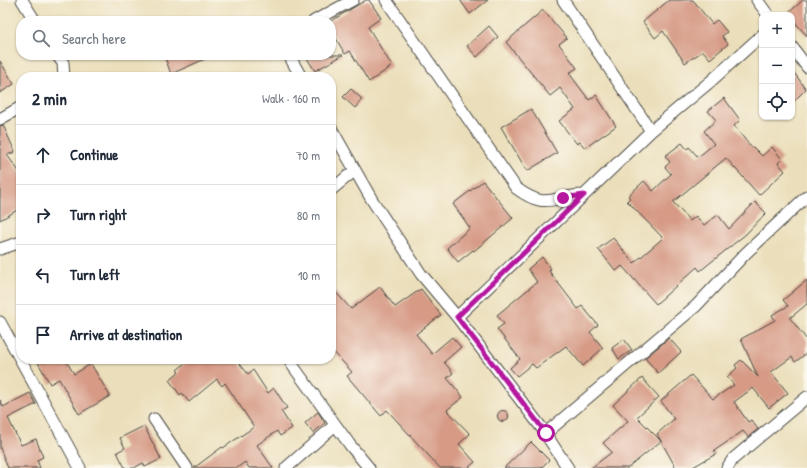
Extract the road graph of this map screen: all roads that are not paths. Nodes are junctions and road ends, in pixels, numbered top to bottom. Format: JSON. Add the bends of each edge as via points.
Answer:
{"nodes":[{"id":1,"x":22,"y":0,"type":"edge"},
{"id":2,"x":353,"y":0,"type":"edge"},
{"id":3,"x":386,"y":0,"type":"edge"},
{"id":4,"x":563,"y":0,"type":"edge"},
{"id":5,"x":757,"y":0,"type":"edge"},
{"id":6,"x":766,"y":12,"type":"edge"},
{"id":7,"x":32,"y":16,"type":"edge"},
{"id":8,"x":323,"y":16,"type":"edge"},
{"id":9,"x":759,"y":38,"type":"edge"},
{"id":10,"x":793,"y":48,"type":"edge"},
{"id":11,"x":60,"y":60,"type":"edge"},
{"id":12,"x":292,"y":60,"type":"edge"},
{"id":13,"x":807,"y":67,"type":"edge"},
{"id":14,"x":63,"y":72,"type":"edge"},
{"id":15,"x":298,"y":72,"type":"edge"},
{"id":16,"x":16,"y":110,"type":"edge"},
{"id":17,"x":0,"y":119,"type":"edge"},
{"id":18,"x":651,"y":131,"type":"junction"},
{"id":19,"x":336,"y":137,"type":"edge"},
{"id":20,"x":354,"y":171,"type":"junction"},
{"id":21,"x":336,"y":186,"type":"edge"},
{"id":22,"x":584,"y":195,"type":"junction"},
{"id":23,"x":807,"y":196,"type":"edge"},
{"id":24,"x":16,"y":244,"type":"edge"},
{"id":25,"x":0,"y":249,"type":"edge"},
{"id":26,"x":457,"y":317,"type":"junction"},
{"id":27,"x":0,"y":322,"type":"edge"},
{"id":28,"x":16,"y":351,"type":"edge"},
{"id":29,"x":23,"y":364,"type":"edge"},
{"id":30,"x":292,"y":364,"type":"edge"},
{"id":31,"x":807,"y":397,"type":"edge"},
{"id":32,"x":154,"y":419,"type":"dead end"},
{"id":33,"x":335,"y":425,"type":"junction"},
{"id":34,"x":546,"y":433,"type":"junction"},
{"id":35,"x":80,"y":468,"type":"edge"},
{"id":36,"x":187,"y":468,"type":"edge"},
{"id":37,"x":286,"y":468,"type":"edge"},
{"id":38,"x":369,"y":468,"type":"edge"},
{"id":39,"x":568,"y":468,"type":"edge"},
{"id":40,"x":728,"y":468,"type":"edge"}],
"edges":[{"from":1,"to":7,"type":"street"},
{"from":2,"to":8,"type":"street"},
{"from":3,"to":22,"type":"street","via":[[516,188],[539,201]]},
{"from":4,"to":18,"type":"street"},
{"from":5,"to":6,"type":"street"},
{"from":9,"to":18,"type":"street"},
{"from":10,"to":13,"type":"street"},
{"from":11,"to":14,"type":"street"},
{"from":12,"to":15,"type":"street"},
{"from":16,"to":17,"type":"street"},
{"from":18,"to":22,"type":"street"},
{"from":19,"to":20,"type":"street"},
{"from":20,"to":21,"type":"street"},
{"from":20,"to":26,"type":"street","via":[[420,274]]},
{"from":22,"to":26,"type":"street"},
{"from":23,"to":34,"type":"street","via":[[746,253],[696,306]]},
{"from":24,"to":25,"type":"street"},
{"from":26,"to":34,"type":"street"},
{"from":27,"to":28,"type":"street"},
{"from":29,"to":35,"type":"street"},
{"from":30,"to":33,"type":"street"},
{"from":31,"to":40,"type":"street","via":[[733,459]]},
{"from":32,"to":36,"type":"street"},
{"from":33,"to":37,"type":"street"},
{"from":33,"to":38,"type":"street"},
{"from":34,"to":39,"type":"street"}]}
